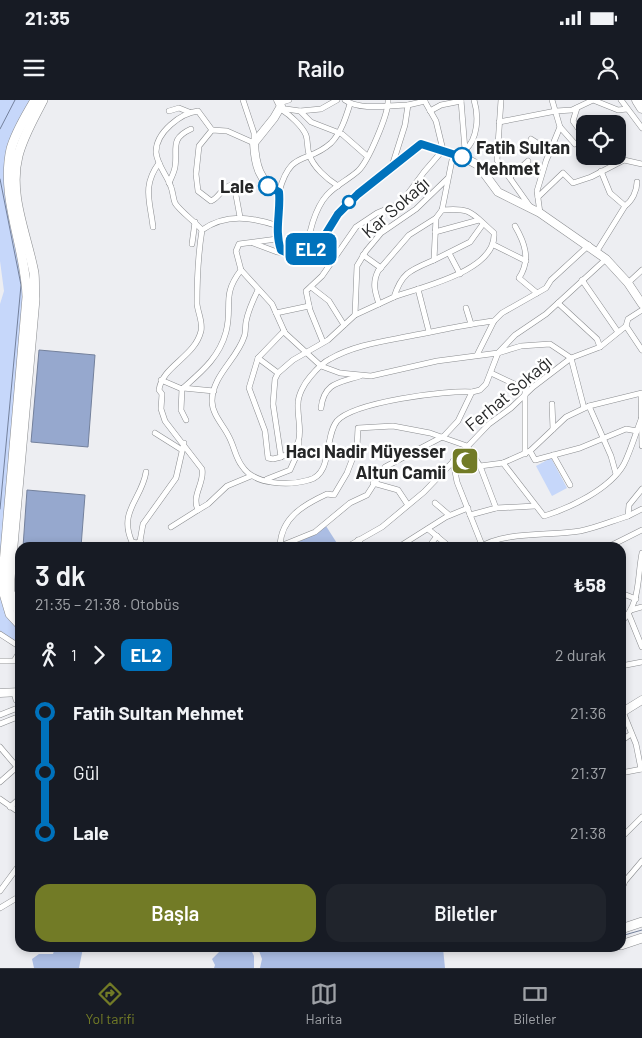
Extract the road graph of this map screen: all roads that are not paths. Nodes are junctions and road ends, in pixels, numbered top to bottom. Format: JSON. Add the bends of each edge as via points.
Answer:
{"nodes":[{"id":1,"x":34,"y":100,"type":"edge"},
{"id":2,"x":43,"y":100,"type":"edge"},
{"id":3,"x":244,"y":100,"type":"edge"},
{"id":4,"x":289,"y":100,"type":"edge"},
{"id":5,"x":337,"y":100,"type":"edge"},
{"id":6,"x":461,"y":100,"type":"edge"},
{"id":7,"x":474,"y":100,"type":"edge"},
{"id":8,"x":501,"y":100,"type":"edge"},
{"id":9,"x":552,"y":100,"type":"edge"},
{"id":10,"x":621,"y":100,"type":"edge"},
{"id":11,"x":637,"y":100,"type":"edge"},
{"id":12,"x":425,"y":101,"type":"edge"},
{"id":13,"x":347,"y":102,"type":"edge"},
{"id":14,"x":388,"y":102,"type":"edge"},
{"id":15,"x":279,"y":104,"type":"edge"},
{"id":16,"x":408,"y":105,"type":"junction"},
{"id":17,"x":577,"y":108,"type":"junction"},
{"id":18,"x":642,"y":108,"type":"edge"},
{"id":19,"x":627,"y":109,"type":"junction"},
{"id":20,"x":169,"y":110,"type":"dead end"},
{"id":21,"x":300,"y":111,"type":"junction"},
{"id":22,"x":430,"y":111,"type":"junction"},
{"id":23,"x":556,"y":111,"type":"junction"},
{"id":24,"x":189,"y":112,"type":"junction"},
{"id":25,"x":499,"y":122,"type":"junction"},
{"id":26,"x":560,"y":127,"type":"junction"},
{"id":27,"x":576,"y":127,"type":"edge"},
{"id":28,"x":642,"y":128,"type":"edge"},
{"id":29,"x":191,"y":129,"type":"dead end"},
{"id":30,"x":212,"y":130,"type":"junction"},
{"id":31,"x":338,"y":132,"type":"junction"},
{"id":32,"x":531,"y":139,"type":"dead end"},
{"id":33,"x":254,"y":143,"type":"junction"},
{"id":34,"x":574,"y":144,"type":"dead end"},
{"id":35,"x":443,"y":150,"type":"junction"},
{"id":36,"x":550,"y":151,"type":"junction"},
{"id":37,"x":309,"y":154,"type":"junction"},
{"id":38,"x":464,"y":154,"type":"junction"},
{"id":39,"x":453,"y":155,"type":"junction"},
{"id":40,"x":368,"y":156,"type":"junction"},
{"id":41,"x":528,"y":161,"type":"dead end"},
{"id":42,"x":158,"y":163,"type":"junction"},
{"id":43,"x":642,"y":164,"type":"edge"},
{"id":44,"x":392,"y":167,"type":"junction"},
{"id":45,"x":600,"y":172,"type":"junction"},
{"id":46,"x":510,"y":177,"type":"junction"},
{"id":47,"x":448,"y":179,"type":"junction"},
{"id":48,"x":637,"y":182,"type":"dead end"},
{"id":49,"x":169,"y":183,"type":"junction"},
{"id":50,"x":338,"y":186,"type":"junction"},
{"id":51,"x":279,"y":192,"type":"junction"},
{"id":52,"x":538,"y":197,"type":"junction"},
{"id":53,"x":625,"y":206,"type":"junction"},
{"id":54,"x":442,"y":210,"type":"junction"},
{"id":55,"x":537,"y":212,"type":"junction"},
{"id":56,"x":240,"y":217,"type":"junction"},
{"id":57,"x":436,"y":218,"type":"junction"},
{"id":58,"x":195,"y":222,"type":"junction"},
{"id":59,"x":481,"y":222,"type":"junction"},
{"id":60,"x":278,"y":226,"type":"junction"},
{"id":61,"x":515,"y":226,"type":"dead end"},
{"id":62,"x":153,"y":227,"type":"dead end"},
{"id":63,"x":202,"y":230,"type":"junction"},
{"id":64,"x":435,"y":232,"type":"junction"},
{"id":65,"x":277,"y":239,"type":"junction"},
{"id":66,"x":250,"y":241,"type":"junction"},
{"id":67,"x":192,"y":244,"type":"dead end"},
{"id":68,"x":494,"y":245,"type":"junction"},
{"id":69,"x":589,"y":245,"type":"junction"},
{"id":70,"x":597,"y":251,"type":"junction"},
{"id":71,"x":286,"y":253,"type":"junction"},
{"id":72,"x":306,"y":253,"type":"junction"},
{"id":73,"x":449,"y":253,"type":"junction"},
{"id":74,"x":363,"y":255,"type":"junction"},
{"id":75,"x":606,"y":259,"type":"junction"},
{"id":76,"x":434,"y":260,"type":"junction"},
{"id":77,"x":526,"y":261,"type":"junction"},
{"id":78,"x":381,"y":268,"type":"junction"},
{"id":79,"x":241,"y":270,"type":"junction"},
{"id":80,"x":642,"y":270,"type":"edge"},
{"id":81,"x":460,"y":274,"type":"junction"},
{"id":82,"x":582,"y":280,"type":"junction"},
{"id":83,"x":628,"y":283,"type":"junction"},
{"id":84,"x":311,"y":287,"type":"junction"},
{"id":85,"x":418,"y":289,"type":"junction"},
{"id":86,"x":258,"y":290,"type":"junction"},
{"id":87,"x":537,"y":293,"type":"junction"},
{"id":88,"x":394,"y":297,"type":"junction"},
{"id":89,"x":558,"y":303,"type":"junction"},
{"id":90,"x":379,"y":304,"type":"junction"},
{"id":91,"x":642,"y":304,"type":"edge"},
{"id":92,"x":309,"y":306,"type":"junction"},
{"id":93,"x":466,"y":308,"type":"dead end"},
{"id":94,"x":642,"y":310,"type":"edge"},
{"id":95,"x":276,"y":313,"type":"junction"},
{"id":96,"x":355,"y":314,"type":"junction"},
{"id":97,"x":494,"y":321,"type":"junction"},
{"id":98,"x":344,"y":324,"type":"junction"},
{"id":99,"x":471,"y":324,"type":"junction"},
{"id":100,"x":626,"y":326,"type":"junction"},
{"id":101,"x":284,"y":331,"type":"junction"},
{"id":102,"x":428,"y":332,"type":"junction"},
{"id":103,"x":618,"y":332,"type":"junction"},
{"id":104,"x":324,"y":342,"type":"junction"},
{"id":105,"x":600,"y":347,"type":"junction"},
{"id":106,"x":642,"y":350,"type":"edge"},
{"id":107,"x":305,"y":353,"type":"junction"},
{"id":108,"x":498,"y":353,"type":"junction"},
{"id":109,"x":477,"y":355,"type":"junction"},
{"id":110,"x":258,"y":358,"type":"junction"},
{"id":111,"x":572,"y":358,"type":"junction"},
{"id":112,"x":321,"y":366,"type":"junction"},
{"id":113,"x":278,"y":373,"type":"junction"},
{"id":114,"x":490,"y":373,"type":"junction"},
{"id":115,"x":363,"y":376,"type":"junction"},
{"id":116,"x":161,"y":380,"type":"junction"},
{"id":117,"x":182,"y":388,"type":"junction"},
{"id":118,"x":214,"y":391,"type":"junction"},
{"id":119,"x":472,"y":392,"type":"junction"},
{"id":120,"x":527,"y":393,"type":"junction"},
{"id":121,"x":642,"y":394,"type":"edge"},
{"id":122,"x":552,"y":404,"type":"dead end"},
{"id":123,"x":587,"y":407,"type":"junction"},
{"id":124,"x":321,"y":408,"type":"dead end"},
{"id":125,"x":642,"y":417,"type":"edge"},
{"id":126,"x":186,"y":420,"type":"dead end"},
{"id":127,"x":553,"y":429,"type":"junction"},
{"id":128,"x":637,"y":430,"type":"junction"},
{"id":129,"x":155,"y":433,"type":"dead end"},
{"id":130,"x":442,"y":438,"type":"junction"},
{"id":131,"x":603,"y":439,"type":"junction"},
{"id":132,"x":299,"y":440,"type":"junction"},
{"id":133,"x":184,"y":443,"type":"junction"},
{"id":134,"x":467,"y":446,"type":"junction"},
{"id":135,"x":642,"y":446,"type":"edge"},
{"id":136,"x":182,"y":450,"type":"junction"},
{"id":137,"x":528,"y":452,"type":"junction"},
{"id":138,"x":553,"y":455,"type":"junction"},
{"id":139,"x":281,"y":457,"type":"junction"},
{"id":140,"x":453,"y":461,"type":"junction"},
{"id":141,"x":503,"y":463,"type":"junction"},
{"id":142,"x":480,"y":466,"type":"junction"},
{"id":143,"x":146,"y":472,"type":"dead end"},
{"id":144,"x":616,"y":474,"type":"junction"},
{"id":145,"x":252,"y":476,"type":"junction"},
{"id":146,"x":262,"y":480,"type":"junction"},
{"id":147,"x":373,"y":482,"type":"junction"},
{"id":148,"x":570,"y":484,"type":"dead end"},
{"id":149,"x":642,"y":489,"type":"edge"},
{"id":150,"x":435,"y":503,"type":"dead end"},
{"id":151,"x":408,"y":505,"type":"junction"},
{"id":152,"x":535,"y":506,"type":"junction"},
{"id":153,"x":468,"y":508,"type":"junction"},
{"id":154,"x":496,"y":508,"type":"junction"},
{"id":155,"x":642,"y":509,"type":"edge"},
{"id":156,"x":198,"y":510,"type":"junction"},
{"id":157,"x":450,"y":515,"type":"junction"},
{"id":158,"x":470,"y":515,"type":"junction"},
{"id":159,"x":628,"y":516,"type":"junction"},
{"id":160,"x":171,"y":527,"type":"dead end"},
{"id":161,"x":428,"y":529,"type":"junction"},
{"id":162,"x":642,"y":530,"type":"edge"},
{"id":163,"x":436,"y":536,"type":"junction"},
{"id":164,"x":358,"y":540,"type":"joint"},
{"id":165,"x":140,"y":541,"type":"edge"},
{"id":166,"x":132,"y":542,"type":"edge"},
{"id":167,"x":280,"y":542,"type":"edge"},
{"id":168,"x":291,"y":542,"type":"edge"},
{"id":169,"x":355,"y":542,"type":"edge"},
{"id":170,"x":409,"y":542,"type":"edge"},
{"id":171,"x":432,"y":542,"type":"edge"},
{"id":172,"x":444,"y":542,"type":"edge"},
{"id":173,"x":480,"y":542,"type":"edge"},
{"id":174,"x":492,"y":542,"type":"edge"},
{"id":175,"x":618,"y":542,"type":"edge"},
{"id":176,"x":642,"y":553,"type":"edge"},
{"id":177,"x":640,"y":586,"type":"edge"},
{"id":178,"x":626,"y":595,"type":"edge"},
{"id":179,"x":636,"y":598,"type":"junction"},
{"id":180,"x":15,"y":604,"type":"edge"},
{"id":181,"x":642,"y":607,"type":"edge"},
{"id":182,"x":630,"y":612,"type":"junction"},
{"id":183,"x":626,"y":616,"type":"edge"},
{"id":184,"x":15,"y":620,"type":"edge"},
{"id":185,"x":0,"y":634,"type":"edge"},
{"id":186,"x":15,"y":645,"type":"edge"},
{"id":187,"x":642,"y":647,"type":"edge"},
{"id":188,"x":15,"y":659,"type":"edge"},
{"id":189,"x":0,"y":661,"type":"edge"},
{"id":190,"x":642,"y":662,"type":"edge"},
{"id":191,"x":626,"y":665,"type":"edge"},
{"id":192,"x":15,"y":692,"type":"edge"},
{"id":193,"x":0,"y":693,"type":"edge"},
{"id":194,"x":642,"y":700,"type":"edge"},
{"id":195,"x":15,"y":710,"type":"edge"},
{"id":196,"x":626,"y":710,"type":"edge"},
{"id":197,"x":0,"y":716,"type":"edge"},
{"id":198,"x":15,"y":718,"type":"edge"},
{"id":199,"x":1,"y":722,"type":"edge"},
{"id":200,"x":626,"y":722,"type":"edge"},
{"id":201,"x":631,"y":734,"type":"junction"},
{"id":202,"x":626,"y":738,"type":"edge"},
{"id":203,"x":0,"y":747,"type":"edge"},
{"id":204,"x":640,"y":755,"type":"edge"},
{"id":205,"x":15,"y":762,"type":"edge"},
{"id":206,"x":15,"y":769,"type":"edge"},
{"id":207,"x":641,"y":769,"type":"edge"},
{"id":208,"x":626,"y":772,"type":"edge"},
{"id":209,"x":0,"y":782,"type":"edge"},
{"id":210,"x":0,"y":799,"type":"edge"},
{"id":211,"x":15,"y":802,"type":"edge"},
{"id":212,"x":10,"y":807,"type":"junction"},
{"id":213,"x":15,"y":810,"type":"edge"},
{"id":214,"x":642,"y":817,"type":"edge"},
{"id":215,"x":637,"y":822,"type":"junction"},
{"id":216,"x":642,"y":826,"type":"edge"},
{"id":217,"x":626,"y":833,"type":"edge"},
{"id":218,"x":642,"y":861,"type":"edge"},
{"id":219,"x":15,"y":871,"type":"edge"},
{"id":220,"x":626,"y":880,"type":"edge"},
{"id":221,"x":0,"y":891,"type":"edge"},
{"id":222,"x":15,"y":899,"type":"edge"},
{"id":223,"x":0,"y":908,"type":"edge"},
{"id":224,"x":642,"y":922,"type":"edge"},
{"id":225,"x":626,"y":927,"type":"edge"},
{"id":226,"x":642,"y":938,"type":"edge"},
{"id":227,"x":626,"y":943,"type":"edge"}],
"edges":[{"from":1,"to":184,"type":"main road","via":[[14,138],[8,173],[27,297],[2,587],[10,614]]},
{"from":2,"to":180,"type":"main road","via":[[23,139],[15,178],[34,274],[35,299],[10,579],[10,592]]},
{"from":3,"to":33,"type":"street"},
{"from":4,"to":15,"type":"street"},
{"from":5,"to":21,"type":"street","via":[[321,108]]},
{"from":6,"to":22,"type":"street"},
{"from":6,"to":38,"type":"street"},
{"from":7,"to":38,"type":"street","via":[[476,129],[473,144]]},
{"from":8,"to":25,"type":"street"},
{"from":9,"to":23,"type":"street"},
{"from":10,"to":19,"type":"street"},
{"from":11,"to":18,"type":"highway"},
{"from":12,"to":16,"type":"street"},
{"from":12,"to":22,"type":"street"},
{"from":13,"to":14,"type":"street"},
{"from":13,"to":31,"type":"street","via":[[345,122]]},
{"from":14,"to":16,"type":"street"},
{"from":14,"to":40,"type":"street"},
{"from":15,"to":21,"type":"street"},
{"from":15,"to":33,"type":"main road"},
{"from":15,"to":37,"type":"street","via":[[306,134]]},
{"from":16,"to":44,"type":"street"},
{"from":17,"to":19,"type":"street","via":[[593,100],[618,110]]},
{"from":17,"to":23,"type":"street"},
{"from":17,"to":27,"type":"street","via":[[572,121]]},
{"from":19,"to":28,"type":"street"},
{"from":20,"to":24,"type":"street","via":[[178,108]]},
{"from":21,"to":31,"type":"street","via":[[315,124]]},
{"from":22,"to":35,"type":"street","via":[[436,121]]},
{"from":23,"to":25,"type":"street"},
{"from":23,"to":26,"type":"street"},
{"from":24,"to":30,"type":"street","via":[[198,111]]},
{"from":24,"to":42,"type":"street","via":[[170,125],[158,142]]},
{"from":25,"to":46,"type":"street","via":[[497,160]]},
{"from":26,"to":34,"type":"street"},
{"from":26,"to":36,"type":"street"},
{"from":29,"to":49,"type":"street","via":[[177,139],[175,168]]},
{"from":30,"to":33,"type":"street","via":[[227,131]]},
{"from":30,"to":56,"type":"street","via":[[199,146],[198,191],[211,202],[231,185]]},
{"from":31,"to":37,"type":"street","via":[[332,142]]},
{"from":31,"to":40,"type":"street"},
{"from":32,"to":36,"type":"street"},
{"from":33,"to":51,"type":"main road","via":[[254,158],[263,180]]},
{"from":35,"to":39,"type":"main road"},
{"from":35,"to":44,"type":"main road","via":[[421,144]]},
{"from":35,"to":84,"type":"street","via":[[401,203],[356,227]]},
{"from":36,"to":52,"type":"street"},
{"from":37,"to":50,"type":"street"},
{"from":37,"to":51,"type":"street","via":[[297,159],[289,168]]},
{"from":38,"to":39,"type":"main road"},
{"from":38,"to":55,"type":"main road","via":[[478,165],[498,192]]},
{"from":39,"to":47,"type":"street"},
{"from":40,"to":50,"type":"street","via":[[358,171]]},
{"from":41,"to":46,"type":"street"},
{"from":42,"to":49,"type":"street"},
{"from":42,"to":62,"type":"street","via":[[147,192]]},
{"from":43,"to":45,"type":"street","via":[[624,160]]},
{"from":44,"to":72,"type":"main road","via":[[338,214],[322,240]]},
{"from":45,"to":52,"type":"street","via":[[573,182],[563,173]]},
{"from":45,"to":53,"type":"street","via":[[610,193]]},
{"from":46,"to":55,"type":"street"},
{"from":47,"to":54,"type":"street"},
{"from":47,"to":74,"type":"street","name":"Kar Sokağı","via":[[416,209],[381,233]]},
{"from":48,"to":53,"type":"street","via":[[632,199]]},
{"from":49,"to":58,"type":"street","via":[[175,203]]},
{"from":50,"to":72,"type":"street","via":[[326,196],[320,207]]},
{"from":51,"to":60,"type":"main road"},
{"from":52,"to":55,"type":"street"},
{"from":53,"to":70,"type":"street"},
{"from":54,"to":57,"type":"street"},
{"from":54,"to":59,"type":"street","via":[[465,209]]},
{"from":55,"to":69,"type":"main road"},
{"from":56,"to":60,"type":"street"},
{"from":56,"to":63,"type":"street"},
{"from":57,"to":64,"type":"street"},
{"from":57,"to":78,"type":"street","via":[[409,235]]},
{"from":58,"to":63,"type":"street"},
{"from":58,"to":67,"type":"street"},
{"from":59,"to":64,"type":"street"},
{"from":59,"to":68,"type":"street","via":[[494,233]]},
{"from":59,"to":73,"type":"street","via":[[470,242]]},
{"from":60,"to":65,"type":"main road"},
{"from":61,"to":77,"type":"street","via":[[524,242]]},
{"from":63,"to":116,"type":"street","via":[[197,286],[201,332],[180,362]]},
{"from":64,"to":76,"type":"street"},
{"from":65,"to":66,"type":"street"},
{"from":65,"to":71,"type":"main road","via":[[281,250]]},
{"from":66,"to":71,"type":"street"},
{"from":66,"to":79,"type":"street","via":[[239,244],[236,251]]},
{"from":68,"to":77,"type":"street"},
{"from":68,"to":81,"type":"street","via":[[484,257]]},
{"from":69,"to":70,"type":"main road"},
{"from":69,"to":87,"type":"street"},
{"from":70,"to":75,"type":"main road"},
{"from":71,"to":72,"type":"main road","via":[[302,256]]},
{"from":73,"to":76,"type":"street"},
{"from":73,"to":81,"type":"street"},
{"from":74,"to":78,"type":"street"},
{"from":74,"to":96,"type":"street","name":"Kar Sokağı","via":[[357,266]]},
{"from":75,"to":82,"type":"street"},
{"from":75,"to":83,"type":"main road"},
{"from":76,"to":88,"type":"street","via":[[406,273]]},
{"from":77,"to":87,"type":"street","via":[[519,278]]},
{"from":78,"to":90,"type":"street","via":[[375,278],[374,290]]},
{"from":79,"to":86,"type":"street"},
{"from":79,"to":117,"type":"street","via":[[228,292],[226,331],[212,362]]},
{"from":80,"to":83,"type":"street"},
{"from":81,"to":85,"type":"street"},
{"from":82,"to":89,"type":"street"},
{"from":82,"to":103,"type":"street"},
{"from":83,"to":91,"type":"main road"},
{"from":84,"to":92,"type":"street","via":[[305,293]]},
{"from":84,"to":98,"type":"street","via":[[329,301]]},
{"from":85,"to":88,"type":"street"},
{"from":85,"to":102,"type":"street"},
{"from":86,"to":95,"type":"street"},
{"from":86,"to":118,"type":"street","via":[[246,322],[244,338]]},
{"from":87,"to":97,"type":"street"},
{"from":88,"to":90,"type":"street"},
{"from":89,"to":105,"type":"street","via":[[597,339]]},
{"from":89,"to":108,"type":"street","via":[[515,335]]},
{"from":90,"to":96,"type":"street"},
{"from":92,"to":95,"type":"street"},
{"from":92,"to":104,"type":"street"},
{"from":93,"to":99,"type":"street"},
{"from":94,"to":100,"type":"street","name":"Ferhat Sokağı","via":[[628,319]]},
{"from":95,"to":101,"type":"street"},
{"from":96,"to":98,"type":"street"},
{"from":97,"to":99,"type":"street"},
{"from":97,"to":109,"type":"street"},
{"from":98,"to":104,"type":"street"},
{"from":99,"to":102,"type":"street"},
{"from":100,"to":103,"type":"street","name":"Ferhat Sokağı"},
{"from":100,"to":106,"type":"street"},
{"from":101,"to":107,"type":"street"},
{"from":101,"to":110,"type":"street"},
{"from":102,"to":112,"type":"street","via":[[363,345],[329,359]]},
{"from":103,"to":105,"type":"street","name":"Ferhat Sokağı"},
{"from":104,"to":107,"type":"street"},
{"from":105,"to":111,"type":"street","name":"Ferhat Sokağı"},
{"from":107,"to":112,"type":"street"},
{"from":107,"to":113,"type":"street"},
{"from":108,"to":109,"type":"street"},
{"from":108,"to":111,"type":"street","via":[[521,346],[550,344]]},
{"from":108,"to":114,"type":"street"},
{"from":109,"to":115,"type":"street"},
{"from":110,"to":113,"type":"street"},
{"from":110,"to":139,"type":"street","via":[[249,388],[251,397],[265,431],[268,458]]},
{"from":111,"to":120,"type":"street","name":"Ferhat Sokağı"},
{"from":111,"to":123,"type":"street"},
{"from":112,"to":115,"type":"street"},
{"from":112,"to":132,"type":"street","via":[[303,388],[298,404],[302,428]]},
{"from":113,"to":139,"type":"street","via":[[273,404]]},
{"from":114,"to":119,"type":"street","via":[[486,384]]},
{"from":114,"to":120,"type":"street","via":[[525,389]]},
{"from":115,"to":124,"type":"street","via":[[327,389]]},
{"from":116,"to":117,"type":"street"},
{"from":116,"to":133,"type":"street","via":[[161,409],[165,421]]},
{"from":117,"to":118,"type":"street"},
{"from":117,"to":126,"type":"street","via":[[181,410]]},
{"from":118,"to":145,"type":"street","via":[[214,410],[243,468]]},
{"from":119,"to":130,"type":"street","via":[[458,421]]},
{"from":119,"to":146,"type":"street","via":[[431,393],[354,410],[332,429],[325,460],[316,476],[296,482]]},
{"from":120,"to":134,"type":"street","name":"Ferhat Sokağı"},
{"from":120,"to":137,"type":"street"},
{"from":121,"to":123,"type":"street"},
{"from":121,"to":125,"type":"street"},
{"from":122,"to":127,"type":"street"},
{"from":123,"to":127,"type":"street","via":[[566,417]]},
{"from":123,"to":131,"type":"street"},
{"from":125,"to":128,"type":"street"},
{"from":125,"to":135,"type":"street"},
{"from":127,"to":137,"type":"street"},
{"from":128,"to":131,"type":"street","via":[[626,429]]},
{"from":128,"to":144,"type":"street"},
{"from":129,"to":136,"type":"street"},
{"from":130,"to":134,"type":"street"},
{"from":130,"to":147,"type":"street","via":[[385,467]]},
{"from":130,"to":167,"type":"street","via":[[393,426],[358,428],[357,447],[334,495],[327,494],[294,514],[283,528]]},
{"from":131,"to":138,"type":"street"},
{"from":131,"to":144,"type":"street"},
{"from":132,"to":139,"type":"street"},
{"from":132,"to":146,"type":"street","via":[[300,450],[290,470]]},
{"from":133,"to":136,"type":"street"},
{"from":133,"to":156,"type":"street","via":[[203,474],[195,499]]},
{"from":134,"to":140,"type":"street","name":"Ferhat Sokağı"},
{"from":134,"to":142,"type":"street"},
{"from":136,"to":165,"type":"street","via":[[176,478],[143,524]]},
{"from":137,"to":138,"type":"street","via":[[535,460]]},
{"from":137,"to":141,"type":"street"},
{"from":138,"to":148,"type":"street"},
{"from":140,"to":151,"type":"street","name":"Ferhat Sokağı"},
{"from":140,"to":153,"type":"street","via":[[456,482]]},
{"from":141,"to":142,"type":"street"},
{"from":141,"to":152,"type":"street"},
{"from":142,"to":154,"type":"street"},
{"from":143,"to":166,"type":"street","via":[[127,518]]},
{"from":144,"to":152,"type":"street","via":[[595,492],[560,511],[544,516]]},
{"from":145,"to":146,"type":"street"},
{"from":145,"to":156,"type":"street","via":[[227,486]]},
{"from":147,"to":151,"type":"street","via":[[398,490]]},
{"from":147,"to":168,"type":"street","via":[[366,495],[315,532]]},
{"from":149,"to":159,"type":"street","via":[[629,505]]},
{"from":150,"to":157,"type":"street"},
{"from":151,"to":164,"type":"street","name":"Ferhat Sokağı","via":[[382,527]]},
{"from":152,"to":154,"type":"street"},
{"from":153,"to":157,"type":"street"},
{"from":153,"to":158,"type":"street"},
{"from":154,"to":158,"type":"street"},
{"from":155,"to":159,"type":"street"},
{"from":156,"to":160,"type":"street"},
{"from":157,"to":161,"type":"street"},
{"from":158,"to":173,"type":"street"},
{"from":159,"to":174,"type":"street","via":[[582,530],[505,537]]},
{"from":161,"to":163,"type":"street"},
{"from":161,"to":170,"type":"street"},
{"from":162,"to":175,"type":"street"},
{"from":163,"to":171,"type":"street"},
{"from":163,"to":172,"type":"street"},
{"from":164,"to":169,"type":"street","name":"Ferhat Sokağı"},
{"from":176,"to":177,"type":"street"},
{"from":177,"to":179,"type":"street"},
{"from":178,"to":179,"type":"street"},
{"from":179,"to":182,"type":"street"},
{"from":181,"to":182,"type":"street"},
{"from":182,"to":183,"type":"street"},
{"from":182,"to":187,"type":"street"},
{"from":185,"to":186,"type":"street"},
{"from":188,"to":189,"type":"street"},
{"from":190,"to":191,"type":"street"},
{"from":192,"to":193,"type":"main road"},
{"from":194,"to":196,"type":"main road"},
{"from":195,"to":197,"type":"street"},
{"from":198,"to":199,"type":"street"},
{"from":200,"to":201,"type":"street"},
{"from":201,"to":202,"type":"street"},
{"from":201,"to":204,"type":"street"},
{"from":203,"to":205,"type":"street"},
{"from":204,"to":207,"type":"street"},
{"from":206,"to":209,"type":"street"},
{"from":207,"to":208,"type":"street"},
{"from":210,"to":212,"type":"street"},
{"from":211,"to":212,"type":"street"},
{"from":212,"to":213,"type":"street"},
{"from":214,"to":215,"type":"street"},
{"from":215,"to":216,"type":"street"},
{"from":215,"to":217,"type":"street"},
{"from":218,"to":220,"type":"street"},
{"from":219,"to":221,"type":"street"},
{"from":222,"to":223,"type":"street"},
{"from":224,"to":225,"type":"main road"},
{"from":226,"to":227,"type":"main road"}]}
